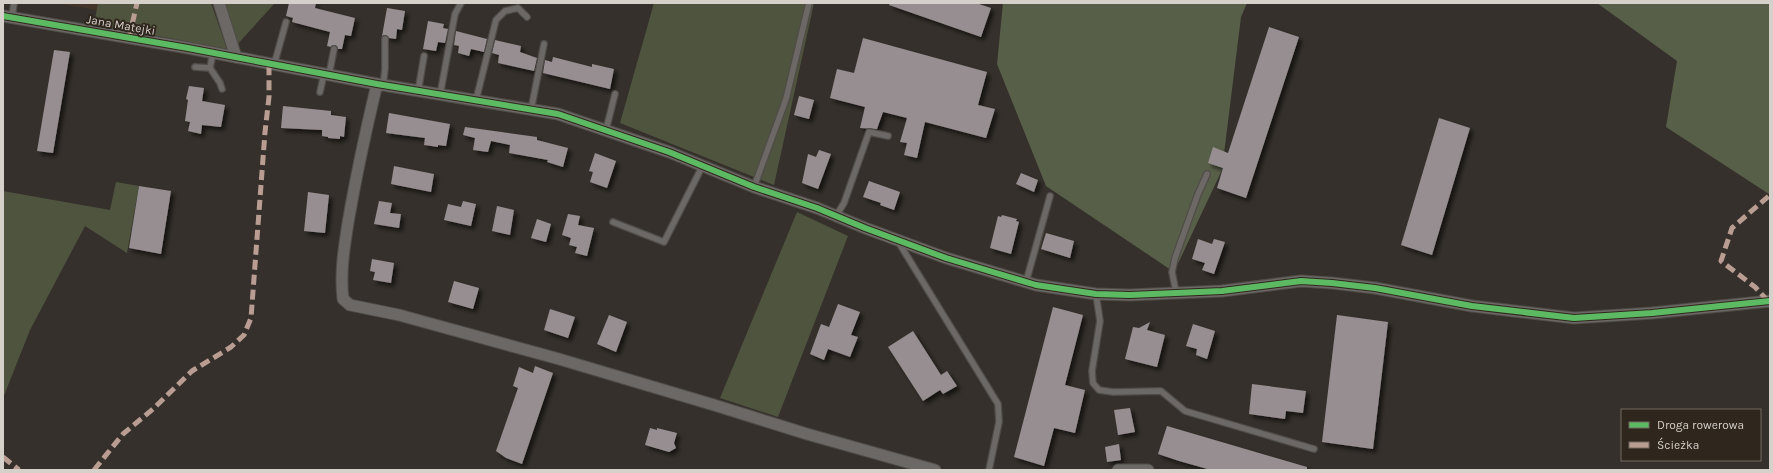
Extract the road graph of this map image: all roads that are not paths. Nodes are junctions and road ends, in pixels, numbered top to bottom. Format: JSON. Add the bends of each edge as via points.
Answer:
{"nodes":[{"id":1,"x":14,"y":3,"type":"edge"},
{"id":2,"x":219,"y":3,"type":"edge"},
{"id":3,"x":461,"y":3,"type":"edge"},
{"id":4,"x":808,"y":3,"type":"edge"},
{"id":5,"x":8,"y":16,"type":"edge"},
{"id":6,"x":527,"y":17,"type":"dead end"},
{"id":7,"x":286,"y":22,"type":"dead end"},
{"id":8,"x":385,"y":39,"type":"dead end"},
{"id":9,"x":544,"y":44,"type":"dead end"},
{"id":10,"x":334,"y":49,"type":"dead end"},
{"id":11,"x":213,"y":53,"type":"junction"},
{"id":12,"x":424,"y":56,"type":"dead end"},
{"id":13,"x":236,"y":57,"type":"junction"},
{"id":14,"x":274,"y":65,"type":"junction"},
{"id":15,"x":196,"y":67,"type":"dead end"},
{"id":16,"x":210,"y":68,"type":"junction"},
{"id":17,"x":326,"y":75,"type":"junction"},
{"id":18,"x":380,"y":85,"type":"junction"},
{"id":19,"x":222,"y":89,"type":"dead end"},
{"id":20,"x":320,"y":92,"type":"dead end"},
{"id":21,"x":418,"y":92,"type":"junction"},
{"id":22,"x":615,"y":94,"type":"dead end"},
{"id":23,"x":440,"y":95,"type":"junction"},
{"id":24,"x":476,"y":100,"type":"junction"},
{"id":25,"x":531,"y":110,"type":"junction"},
{"id":26,"x":606,"y":130,"type":"junction"},
{"id":27,"x":888,"y":136,"type":"dead end"},
{"id":28,"x":703,"y":165,"type":"junction"},
{"id":29,"x":1207,"y":174,"type":"dead end"},
{"id":30,"x":754,"y":187,"type":"junction"},
{"id":31,"x":1050,"y":196,"type":"dead end"},
{"id":32,"x":836,"y":216,"type":"junction"},
{"id":33,"x":613,"y":222,"type":"dead end"},
{"id":34,"x":898,"y":241,"type":"junction"},
{"id":35,"x":1026,"y":282,"type":"junction"},
{"id":36,"x":1176,"y":292,"type":"junction"},
{"id":37,"x":1096,"y":294,"type":"junction"},
{"id":38,"x":1770,"y":301,"type":"edge"},
{"id":39,"x":1314,"y":449,"type":"dead end"},
{"id":40,"x":904,"y":465,"type":"edge"},
{"id":41,"x":934,"y":470,"type":"edge"},
{"id":42,"x":989,"y":470,"type":"edge"},
{"id":43,"x":1118,"y":470,"type":"edge"},
{"id":44,"x":1148,"y":470,"type":"edge"}],
"edges":[{"from":1,"to":5,"type":"lane"},
{"from":2,"to":13,"type":"street"},
{"from":3,"to":23,"type":"lane","via":[[455,14]]},
{"from":4,"to":30,"type":"lane","via":[[786,98]]},
{"from":5,"to":11,"type":"street","name":"Jana Matejki"},
{"from":6,"to":24,"type":"lane","via":[[518,8],[505,11],[496,20]]},
{"from":7,"to":14,"type":"lane"},
{"from":8,"to":18,"type":"lane","via":[[385,69]]},
{"from":9,"to":25,"type":"lane"},
{"from":10,"to":17,"type":"lane"},
{"from":11,"to":13,"type":"street","name":"Jana Matejki"},
{"from":11,"to":16,"type":"lane"},
{"from":12,"to":21,"type":"lane"},
{"from":13,"to":14,"type":"street","name":"Jana Matejki"},
{"from":14,"to":17,"type":"street","name":"Jana Matejki"},
{"from":15,"to":16,"type":"lane"},
{"from":16,"to":19,"type":"lane"},
{"from":17,"to":18,"type":"street","name":"Jana Matejki"},
{"from":17,"to":20,"type":"lane"},
{"from":18,"to":21,"type":"street","name":"Jana Matejki"},
{"from":18,"to":40,"type":"street","via":[[353,191],[342,265],[343,299],[350,305],[399,315],[565,361]]},
{"from":21,"to":23,"type":"street","name":"Jana Matejki"},
{"from":22,"to":26,"type":"lane"},
{"from":23,"to":24,"type":"street","name":"Jana Matejki"},
{"from":24,"to":25,"type":"street","name":"Jana Matejki"},
{"from":25,"to":26,"type":"street","name":"Jana Matejki","via":[[558,114]]},
{"from":26,"to":28,"type":"street","name":"Jana Matejki"},
{"from":27,"to":32,"type":"lane","via":[[869,132],[844,203]]},
{"from":28,"to":30,"type":"street","name":"Jana Matejki"},
{"from":28,"to":33,"type":"lane","via":[[664,242]]},
{"from":29,"to":36,"type":"lane","via":[[1175,258],[1172,272]]},
{"from":30,"to":32,"type":"street","name":"Jana Matejki"},
{"from":31,"to":35,"type":"lane"},
{"from":32,"to":34,"type":"street","name":"Jana Matejki"},
{"from":34,"to":35,"type":"street","name":"Jana Matejki"},
{"from":34,"to":42,"type":"lane","via":[[998,404],[999,422]]},
{"from":35,"to":37,"type":"street","name":"Jana Matejki"},
{"from":36,"to":37,"type":"street","name":"Jana Matejki"},
{"from":36,"to":38,"type":"street","name":"Jana Matejki","via":[[1222,291],[1300,281],[1332,283],[1375,288],[1472,306],[1574,318]]},
{"from":37,"to":39,"type":"lane","via":[[1100,321],[1092,371],[1093,383],[1099,390],[1161,391],[1185,411]]},
{"from":40,"to":41,"type":"street"},
{"from":43,"to":44,"type":"street"}]}
